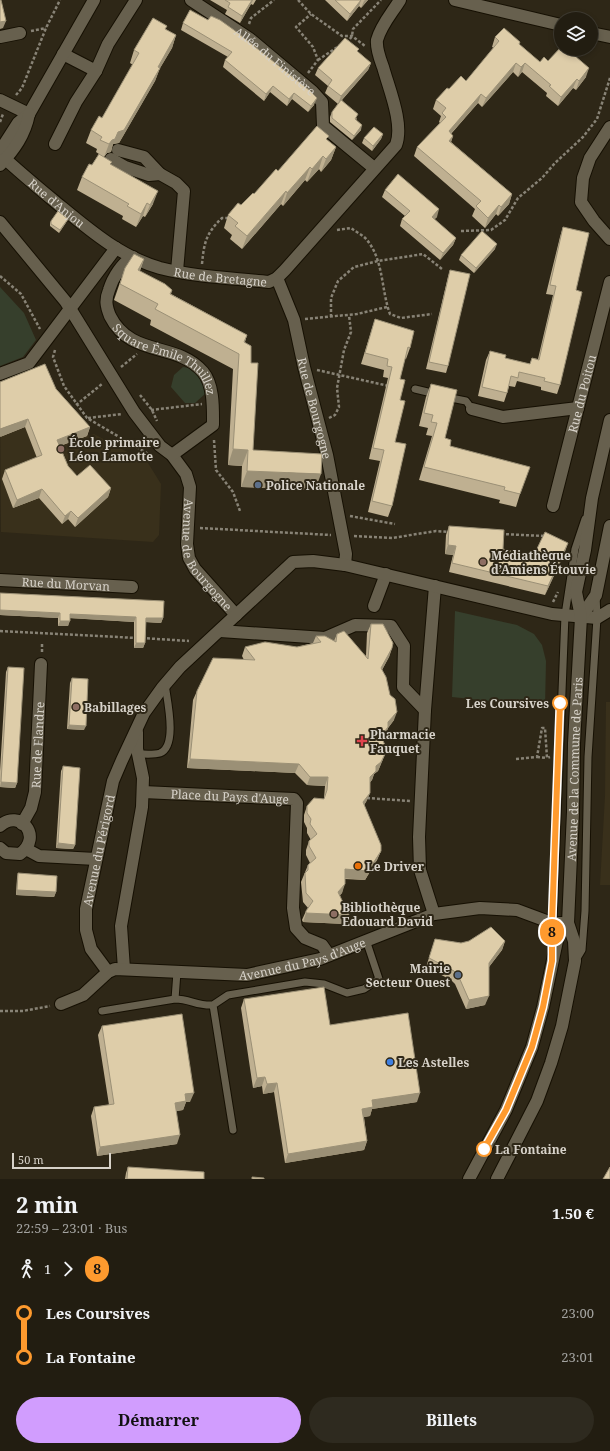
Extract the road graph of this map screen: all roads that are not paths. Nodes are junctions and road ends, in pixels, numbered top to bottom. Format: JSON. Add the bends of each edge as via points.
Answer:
{"nodes":[{"id":1,"x":94,"y":0,"type":"edge"},
{"id":2,"x":136,"y":0,"type":"edge"},
{"id":3,"x":192,"y":0,"type":"edge"},
{"id":4,"x":400,"y":0,"type":"edge"},
{"id":5,"x":455,"y":0,"type":"edge"},
{"id":6,"x":554,"y":23,"type":"edge"},
{"id":7,"x":20,"y":33,"type":"dead end"},
{"id":8,"x":598,"y":34,"type":"edge"},
{"id":9,"x":0,"y":37,"type":"edge"},
{"id":10,"x":610,"y":37,"type":"edge"},
{"id":11,"x":63,"y":54,"type":"junction"},
{"id":12,"x":96,"y":71,"type":"junction"},
{"id":13,"x":3,"y":102,"type":"edge"},
{"id":14,"x":28,"y":114,"type":"junction"},
{"id":15,"x":610,"y":128,"type":"edge"},
{"id":16,"x":55,"y":144,"type":"dead end"},
{"id":17,"x":115,"y":155,"type":"edge"},
{"id":18,"x":1,"y":157,"type":"edge"},
{"id":19,"x":374,"y":168,"type":"junction"},
{"id":20,"x":0,"y":222,"type":"edge"},
{"id":21,"x":610,"y":239,"type":"edge"},
{"id":22,"x":116,"y":248,"type":"junction"},
{"id":23,"x":133,"y":257,"type":"junction"},
{"id":24,"x":160,"y":267,"type":"junction"},
{"id":25,"x":177,"y":271,"type":"junction"},
{"id":26,"x":277,"y":278,"type":"junction"},
{"id":27,"x":158,"y":281,"type":"edge"},
{"id":28,"x":610,"y":282,"type":"edge"},
{"id":29,"x":71,"y":309,"type":"junction"},
{"id":30,"x":0,"y":374,"type":"edge"},
{"id":31,"x":415,"y":389,"type":"dead end"},
{"id":32,"x":578,"y":408,"type":"junction"},
{"id":33,"x":472,"y":409,"type":"joint"},
{"id":34,"x":610,"y":420,"type":"edge"},
{"id":35,"x":172,"y":455,"type":"junction"},
{"id":36,"x":592,"y":498,"type":"junction"},
{"id":37,"x":553,"y":506,"type":"dead end"},
{"id":38,"x":610,"y":526,"type":"edge"},
{"id":39,"x":345,"y":564,"type":"junction"},
{"id":40,"x":386,"y":574,"type":"junction"},
{"id":41,"x":0,"y":580,"type":"edge"},
{"id":42,"x":435,"y":586,"type":"junction"},
{"id":43,"x":132,"y":588,"type":"dead end"},
{"id":44,"x":596,"y":595,"type":"junction"},
{"id":45,"x":374,"y":606,"type":"dead end"},
{"id":46,"x":610,"y":610,"type":"edge"},
{"id":47,"x":236,"y":615,"type":"junction"},
{"id":48,"x":565,"y":615,"type":"junction"},
{"id":49,"x":581,"y":617,"type":"junction"},
{"id":50,"x":597,"y":618,"type":"junction"},
{"id":51,"x":220,"y":631,"type":"junction"},
{"id":52,"x":41,"y":664,"type":"dead end"},
{"id":53,"x":165,"y":684,"type":"junction"},
{"id":54,"x":425,"y":710,"type":"junction"},
{"id":55,"x":137,"y":729,"type":"junction"},
{"id":56,"x":138,"y":754,"type":"junction"},
{"id":57,"x":143,"y":792,"type":"junction"},
{"id":58,"x":22,"y":824,"type":"junction"},
{"id":59,"x":0,"y":825,"type":"edge"},
{"id":60,"x":26,"y":849,"type":"junction"},
{"id":61,"x":0,"y":850,"type":"edge"},
{"id":62,"x":96,"y":859,"type":"junction"},
{"id":63,"x":434,"y":914,"type":"junction"},
{"id":64,"x":552,"y":923,"type":"junction"},
{"id":65,"x":568,"y":923,"type":"junction"},
{"id":66,"x":305,"y":938,"type":"junction"},
{"id":67,"x":366,"y":940,"type":"junction"},
{"id":68,"x":329,"y":955,"type":"junction"},
{"id":69,"x":309,"y":961,"type":"junction"},
{"id":70,"x":552,"y":961,"type":"junction"},
{"id":71,"x":576,"y":961,"type":"junction"},
{"id":72,"x":124,"y":968,"type":"junction"},
{"id":73,"x":108,"y":972,"type":"junction"},
{"id":74,"x":177,"y":972,"type":"junction"},
{"id":75,"x":175,"y":999,"type":"junction"},
{"id":76,"x":61,"y":1004,"type":"road end"},
{"id":77,"x":213,"y":1005,"type":"junction"},
{"id":78,"x":102,"y":1011,"type":"dead end"},
{"id":79,"x":233,"y":1130,"type":"dead end"},
{"id":80,"x":469,"y":1179,"type":"edge"},
{"id":81,"x":497,"y":1179,"type":"edge"}],
"edges":[{"from":1,"to":11,"type":"street"},
{"from":2,"to":12,"type":"street","via":[[108,44]]},
{"from":3,"to":19,"type":"street","name":"Allée du Finistère","via":[[244,35],[301,82],[322,102],[323,126]]},
{"from":4,"to":19,"type":"street","name":"Rue de Bretagne","via":[[382,27],[377,42],[400,135],[396,145]]},
{"from":5,"to":6,"type":"street"},
{"from":7,"to":9,"type":"street"},
{"from":8,"to":10,"type":"street"},
{"from":11,"to":12,"type":"street"},
{"from":11,"to":14,"type":"street"},
{"from":12,"to":16,"type":"street","via":[[76,102]]},
{"from":13,"to":14,"type":"street"},
{"from":14,"to":18,"type":"street","via":[[18,123]]},
{"from":15,"to":21,"type":"street","via":[[590,158],[583,178],[581,202]]},
{"from":17,"to":25,"type":"street","via":[[144,157],[160,174],[184,191]]},
{"from":18,"to":22,"type":"street","name":"Rue d'Anjou","via":[[91,231]]},
{"from":19,"to":26,"type":"street","name":"Rue de Bretagne"},
{"from":20,"to":29,"type":"street","name":"Avenue de Bourgogne"},
{"from":22,"to":23,"type":"street","name":"Rue de Bretagne"},
{"from":22,"to":29,"type":"street"},
{"from":23,"to":24,"type":"street","name":"Rue de Bretagne"},
{"from":23,"to":35,"type":"street","name":"Square Émile Thuillez","via":[[124,262],[106,298],[114,324],[129,339],[167,350],[197,366],[205,374],[210,389],[213,425]]},
{"from":24,"to":25,"type":"street","name":"Rue de Bretagne"},
{"from":24,"to":27,"type":"street"},
{"from":25,"to":26,"type":"street","name":"Rue de Bretagne","via":[[269,282]]},
{"from":26,"to":39,"type":"street","name":"Rue de Bourgogne","via":[[294,320],[319,424],[339,514],[346,554]]},
{"from":28,"to":32,"type":"street","name":"Rue du Poitou"},
{"from":29,"to":30,"type":"street","via":[[51,343],[29,363]]},
{"from":29,"to":35,"type":"street","name":"Avenue de Bourgogne","via":[[134,412],[160,446]]},
{"from":31,"to":33,"type":"lane","via":[[466,401]]},
{"from":32,"to":33,"type":"street","via":[[503,417]]},
{"from":32,"to":37,"type":"street","name":"Rue du Poitou"},
{"from":34,"to":36,"type":"street","name":"Avenue de la Commune de Paris"},
{"from":35,"to":47,"type":"street","name":"Avenue de Bourgogne","via":[[186,474],[190,487],[189,558],[195,569]]},
{"from":36,"to":48,"type":"lane","via":[[576,549]]},
{"from":36,"to":49,"type":"street","name":"Avenue de la Commune de Paris","via":[[576,592]]},
{"from":38,"to":44,"type":"street"},
{"from":39,"to":40,"type":"street","name":"Avenue de Bourgogne"},
{"from":39,"to":47,"type":"street","name":"Avenue de Bourgogne","via":[[293,562]]},
{"from":40,"to":42,"type":"street","name":"Avenue de Bourgogne"},
{"from":40,"to":45,"type":"street"},
{"from":41,"to":43,"type":"street","name":"Rue du Morvan"},
{"from":42,"to":48,"type":"street","name":"Avenue de Bourgogne"},
{"from":42,"to":54,"type":"street"},
{"from":44,"to":49,"type":"street"},
{"from":44,"to":50,"type":"lane"},
{"from":46,"to":50,"type":"street"},
{"from":47,"to":51,"type":"street","name":"Avenue du Périgord"},
{"from":48,"to":49,"type":"street","name":"Avenue de Bourgogne"},
{"from":48,"to":64,"type":"lane"},
{"from":49,"to":50,"type":"street","name":"Avenue de Bourgogne"},
{"from":49,"to":65,"type":"street","name":"Avenue de la Commune de Paris"},
{"from":50,"to":71,"type":"lane","via":[[588,757],[585,911],[582,950]]},
{"from":51,"to":53,"type":"street","name":"Avenue du Périgord"},
{"from":51,"to":54,"type":"street","via":[[325,638],[355,625],[391,626],[404,646],[403,687]]},
{"from":52,"to":58,"type":"street","name":"Rue de Flandre","via":[[35,792]]},
{"from":53,"to":55,"type":"street","name":"Avenue du Périgord","via":[[144,713]]},
{"from":53,"to":56,"type":"lane","via":[[171,734],[169,746],[161,752]]},
{"from":54,"to":63,"type":"street","via":[[420,801],[420,870]]},
{"from":55,"to":56,"type":"street","name":"Avenue du Périgord"},
{"from":55,"to":62,"type":"street","name":"Avenue du Périgord","via":[[113,781]]},
{"from":56,"to":57,"type":"street","name":"Avenue du Périgord"},
{"from":57,"to":66,"type":"street","name":"Place du Pays d'Auge","via":[[294,799],[297,803],[292,908],[296,928]]},
{"from":57,"to":72,"type":"street","name":"Avenue du Périgord","via":[[122,926]]},
{"from":58,"to":59,"type":"street","via":[[13,820]]},
{"from":58,"to":60,"type":"street","via":[[28,827],[30,833],[30,842]]},
{"from":60,"to":61,"type":"street","via":[[14,855]]},
{"from":60,"to":62,"type":"street","via":[[39,856]]},
{"from":62,"to":73,"type":"street","name":"Avenue du Périgord","via":[[86,909],[86,930],[91,949]]},
{"from":63,"to":64,"type":"street","name":"Avenue du Pays d'Auge","via":[[480,908],[517,910]]},
{"from":63,"to":67,"type":"street","name":"Avenue du Pays d'Auge"},
{"from":64,"to":65,"type":"street","name":"Avenue du Pays d'Auge"},
{"from":64,"to":70,"type":"lane"},
{"from":65,"to":70,"type":"street","via":[[558,936]]},
{"from":65,"to":71,"type":"street","name":"Avenue de la Commune de Paris","via":[[574,941]]},
{"from":66,"to":68,"type":"street","via":[[322,945]]},
{"from":66,"to":69,"type":"street","name":"Place du Pays d'Auge"},
{"from":67,"to":68,"type":"street","name":"Avenue du Pays d'Auge"},
{"from":67,"to":77,"type":"lane","via":[[379,979],[364,989],[347,993],[324,984],[306,982],[228,995]]},
{"from":68,"to":69,"type":"street","name":"Avenue du Pays d'Auge"},
{"from":69,"to":74,"type":"street","name":"Avenue du Pays d'Auge","via":[[247,975]]},
{"from":70,"to":80,"type":"street","via":[[530,1053],[506,1110]]},
{"from":71,"to":81,"type":"street","name":"Avenue de la Commune de Paris","via":[[562,1026],[544,1082]]},
{"from":72,"to":73,"type":"street","name":"Avenue du Pays d'Auge"},
{"from":72,"to":74,"type":"street","name":"Avenue du Pays d'Auge"},
{"from":73,"to":76,"type":"street","via":[[84,995]]},
{"from":74,"to":75,"type":"lane"},
{"from":75,"to":77,"type":"lane","via":[[186,999],[200,1006]]},
{"from":75,"to":78,"type":"lane"},
{"from":77,"to":79,"type":"lane"}]}
